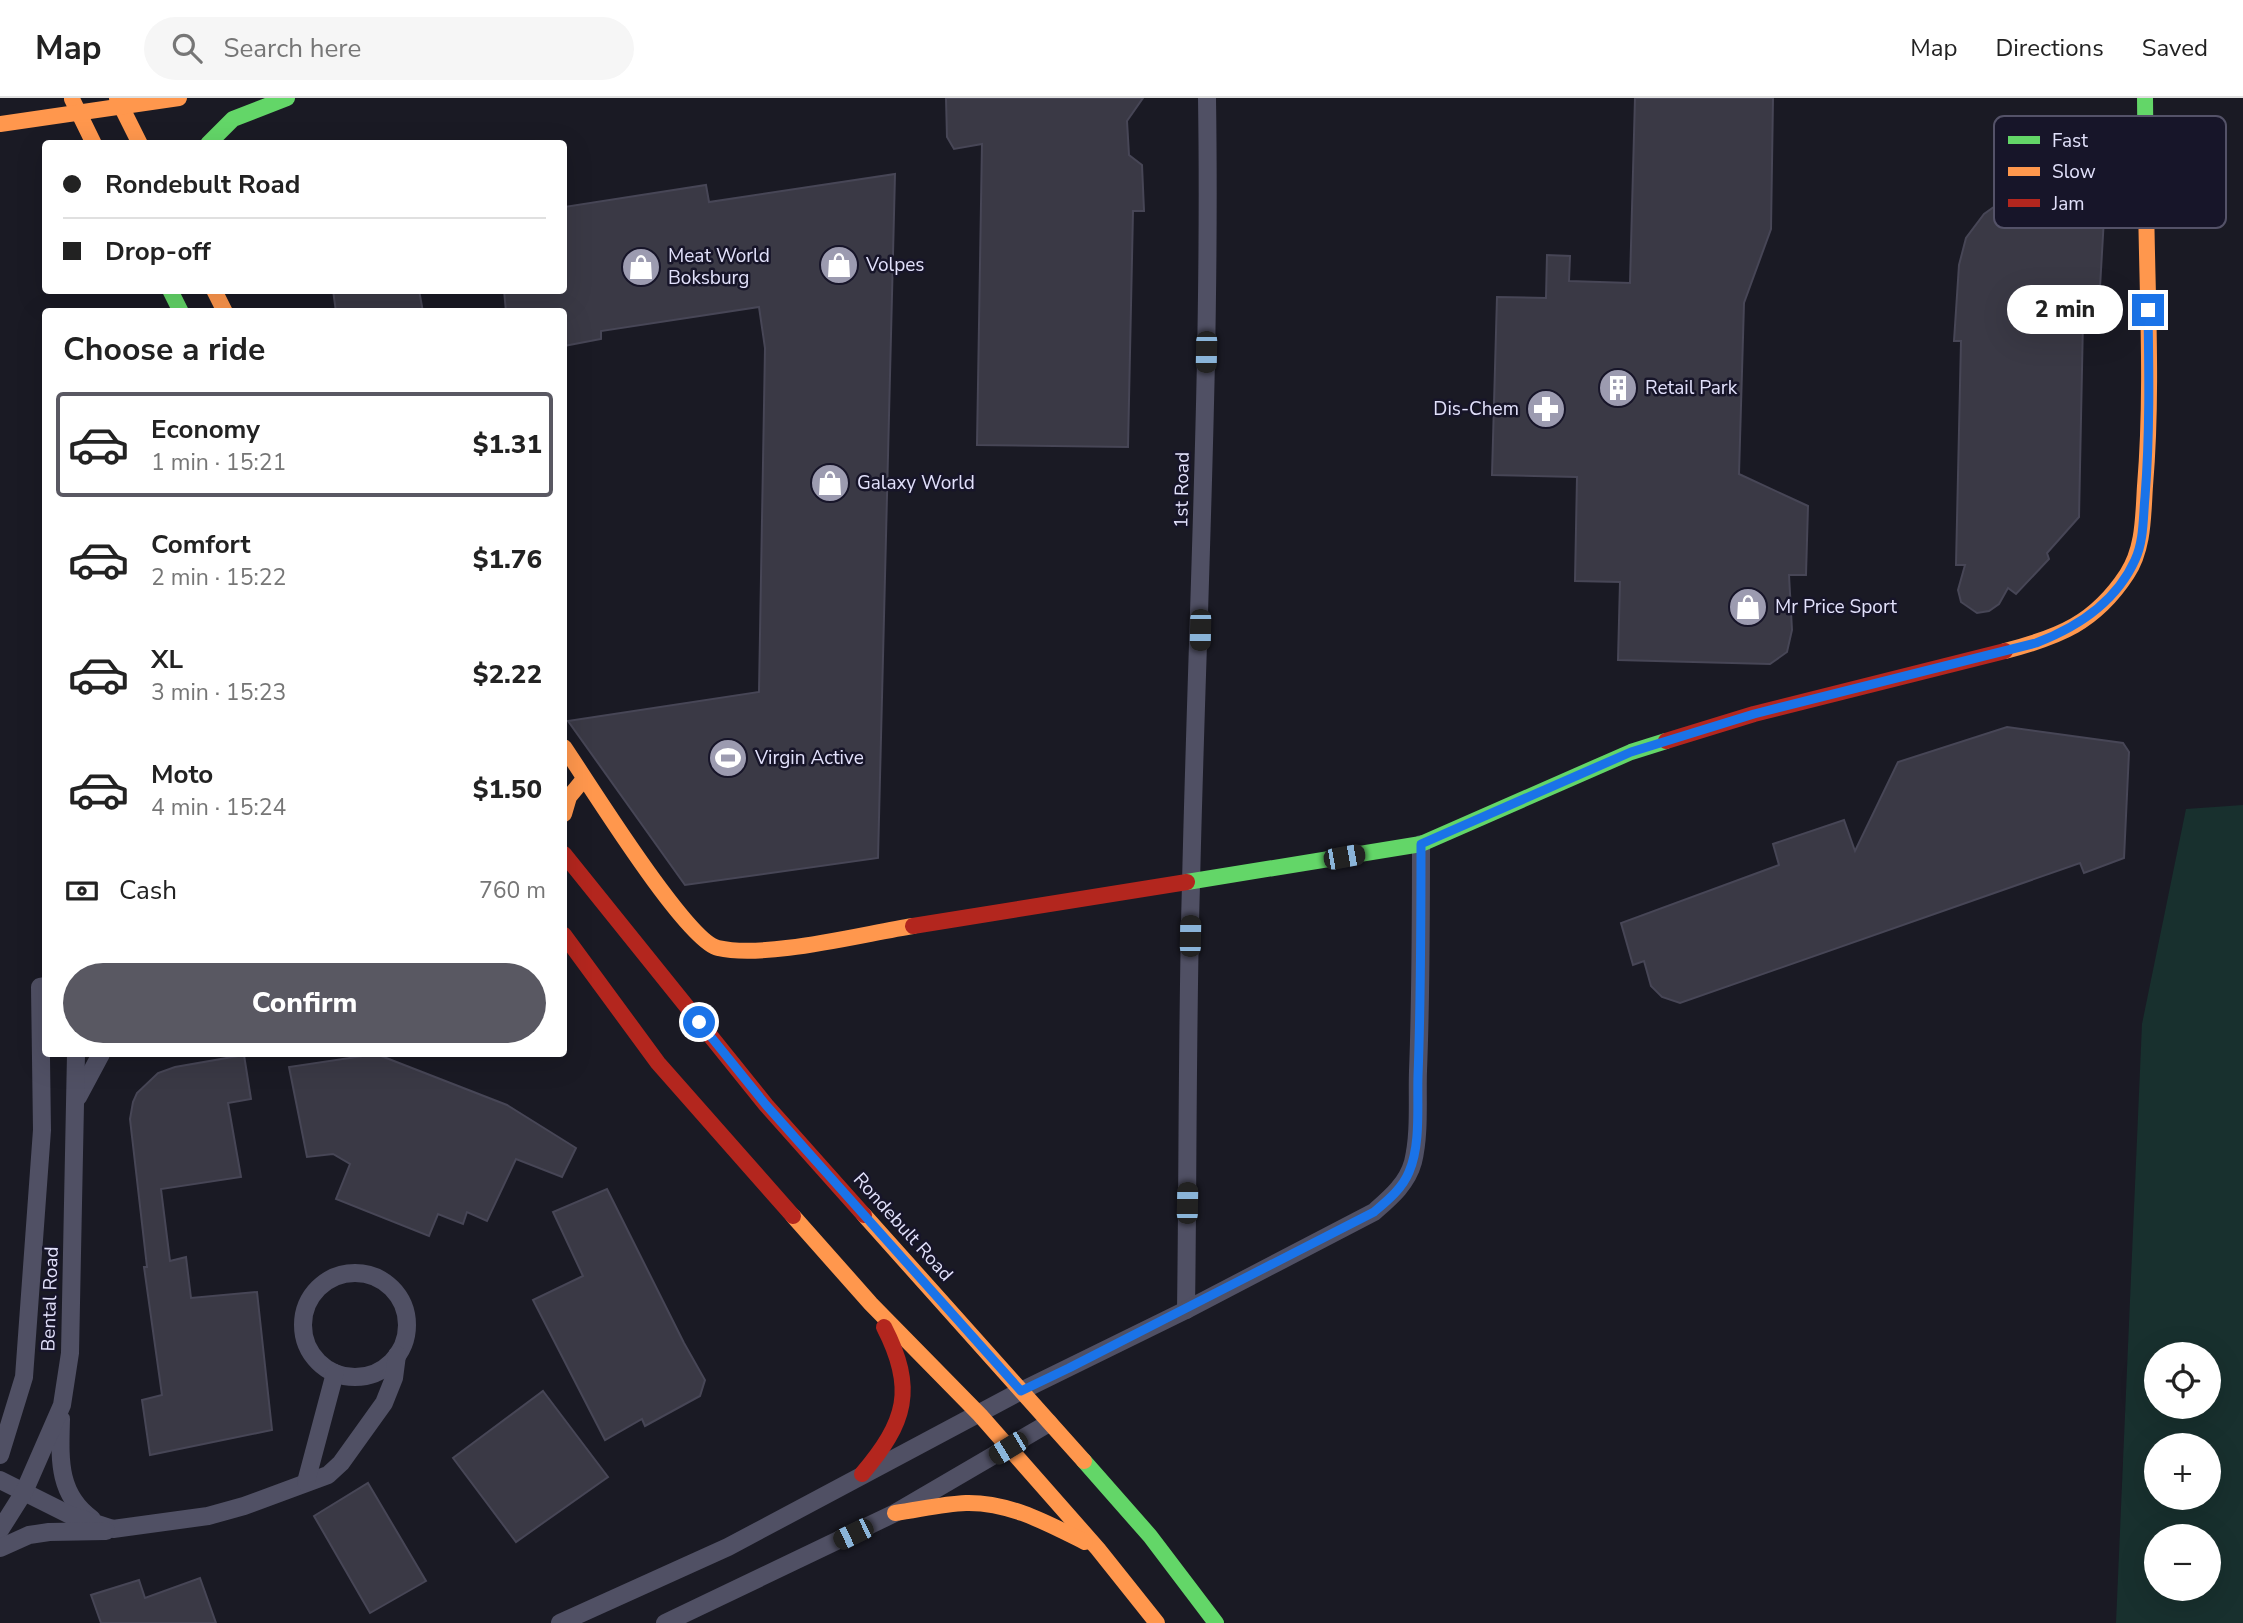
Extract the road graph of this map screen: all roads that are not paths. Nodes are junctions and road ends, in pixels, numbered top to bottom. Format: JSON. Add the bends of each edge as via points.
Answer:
{"nodes":[{"id":1,"x":179,"y":98,"type":"edge"},
{"id":2,"x":287,"y":98,"type":"edge"},
{"id":3,"x":1207,"y":98,"type":"edge"},
{"id":4,"x":2145,"y":98,"type":"edge"},
{"id":5,"x":120,"y":102,"type":"edge"},
{"id":6,"x":75,"y":106,"type":"edge"},
{"id":7,"x":2145,"y":116,"type":"edge"},
{"id":8,"x":0,"y":124,"type":"edge"},
{"id":9,"x":92,"y":140,"type":"edge"},
{"id":10,"x":138,"y":140,"type":"edge"},
{"id":11,"x":211,"y":140,"type":"edge"},
{"id":12,"x":2147,"y":228,"type":"edge"},
{"id":13,"x":567,"y":752,"type":"edge"},
{"id":14,"x":583,"y":780,"type":"junction"},
{"id":15,"x":567,"y":804,"type":"edge"},
{"id":16,"x":1421,"y":844,"type":"junction"},
{"id":17,"x":567,"y":858,"type":"edge"},
{"id":18,"x":1191,"y":883,"type":"junction"},
{"id":19,"x":567,"y":939,"type":"edge"},
{"id":20,"x":567,"y":960,"type":"edge"},
{"id":21,"x":603,"y":990,"type":"junction"},
{"id":22,"x":42,"y":1008,"type":"edge"},
{"id":23,"x":76,"y":1057,"type":"edge"},
{"id":24,"x":98,"y":1057,"type":"edge"},
{"id":25,"x":72,"y":1109,"type":"junction"},
{"id":26,"x":871,"y":1304,"type":"junction"},
{"id":27,"x":1186,"y":1310,"type":"junction"},
{"id":28,"x":397,"y":1355,"type":"junction"},
{"id":29,"x":335,"y":1373,"type":"junction"},
{"id":30,"x":1021,"y":1391,"type":"junction"},
{"id":31,"x":62,"y":1405,"type":"junction"},
{"id":32,"x":980,"y":1415,"type":"junction"},
{"id":33,"x":1049,"y":1423,"type":"junction"},
{"id":34,"x":1008,"y":1448,"type":"junction"},
{"id":35,"x":0,"y":1455,"type":"edge"},
{"id":36,"x":862,"y":1474,"type":"junction"},
{"id":37,"x":0,"y":1480,"type":"edge"},
{"id":38,"x":306,"y":1482,"type":"junction"},
{"id":39,"x":24,"y":1492,"type":"junction"},
{"id":40,"x":895,"y":1513,"type":"junction"},
{"id":41,"x":108,"y":1528,"type":"junction"},
{"id":42,"x":0,"y":1530,"type":"edge"},
{"id":43,"x":0,"y":1548,"type":"edge"},
{"id":44,"x":1098,"y":1549,"type":"junction"},
{"id":45,"x":560,"y":1623,"type":"edge"},
{"id":46,"x":664,"y":1623,"type":"edge"},
{"id":47,"x":1157,"y":1623,"type":"edge"},
{"id":48,"x":1216,"y":1623,"type":"edge"}],
"edges":[{"from":1,"to":5,"type":"main road"},
{"from":2,"to":11,"type":"main road","via":[[230,120]]},
{"from":3,"to":18,"type":"street","name":"1st Road","via":[[1203,504]]},
{"from":4,"to":7,"type":"main road"},
{"from":5,"to":6,"type":"main road"},
{"from":5,"to":10,"type":"main road"},
{"from":6,"to":8,"type":"main road"},
{"from":6,"to":9,"type":"main road"},
{"from":12,"to":16,"type":"main road","via":[[2149,439],[2143,516],[2136,558],[2102,605],[2070,631],[2036,643],[1754,714],[1631,752]]},
{"from":13,"to":14,"type":"main road"},
{"from":14,"to":15,"type":"main road"},
{"from":14,"to":18,"type":"main road","via":[[666,897],[701,937],[730,951]]},
{"from":16,"to":18,"type":"main road"},
{"from":16,"to":27,"type":"street","via":[[1417,1122],[1408,1176],[1374,1212]]},
{"from":17,"to":30,"type":"main road","name":"Rondebult Road","via":[[766,1105]]},
{"from":18,"to":27,"type":"street","name":"1st Road"},
{"from":19,"to":21,"type":"main road"},
{"from":20,"to":21,"type":"main road"},
{"from":21,"to":26,"type":"main road","via":[[658,1063]]},
{"from":22,"to":35,"type":"street","name":"Bental Road","via":[[41,1130],[24,1377]]},
{"from":23,"to":25,"type":"street","name":"Bental Road"},
{"from":24,"to":25,"type":"street"},
{"from":25,"to":31,"type":"street","name":"Bental Road","via":[[73,1297]]},
{"from":26,"to":32,"type":"main road"},
{"from":26,"to":36,"type":"main road","via":[[902,1364],[904,1401],[890,1443]]},
{"from":27,"to":30,"type":"street"},
{"from":28,"to":29,"type":"street","via":[[376,1372],[349,1377]]},
{"from":28,"to":29,"type":"street","via":[[407,1325],[397,1295],[372,1276],[340,1275],[313,1292],[302,1322],[310,1353]]},
{"from":28,"to":38,"type":"street","via":[[384,1403],[359,1439],[328,1475]]},
{"from":29,"to":38,"type":"street"},
{"from":30,"to":32,"type":"street"},
{"from":30,"to":33,"type":"main road","name":"Rondebult Road"},
{"from":31,"to":39,"type":"street","name":"Bental Road"},
{"from":31,"to":41,"type":"street","via":[[65,1489],[86,1515]]},
{"from":32,"to":34,"type":"main road"},
{"from":32,"to":36,"type":"street"},
{"from":33,"to":34,"type":"street"},
{"from":33,"to":48,"type":"main road","name":"Rondebult Road","via":[[1150,1536]]},
{"from":34,"to":40,"type":"street"},
{"from":34,"to":44,"type":"main road"},
{"from":36,"to":45,"type":"street","via":[[728,1546]]},
{"from":37,"to":39,"type":"street"},
{"from":38,"to":41,"type":"street","via":[[208,1516]]},
{"from":39,"to":41,"type":"street"},
{"from":39,"to":42,"type":"street","name":"Bental Road"},
{"from":40,"to":44,"type":"main road","via":[[967,1503],[998,1506],[1033,1517]]},
{"from":40,"to":46,"type":"street"},
{"from":41,"to":43,"type":"street","via":[[29,1535]]},
{"from":44,"to":47,"type":"main road"}]}
